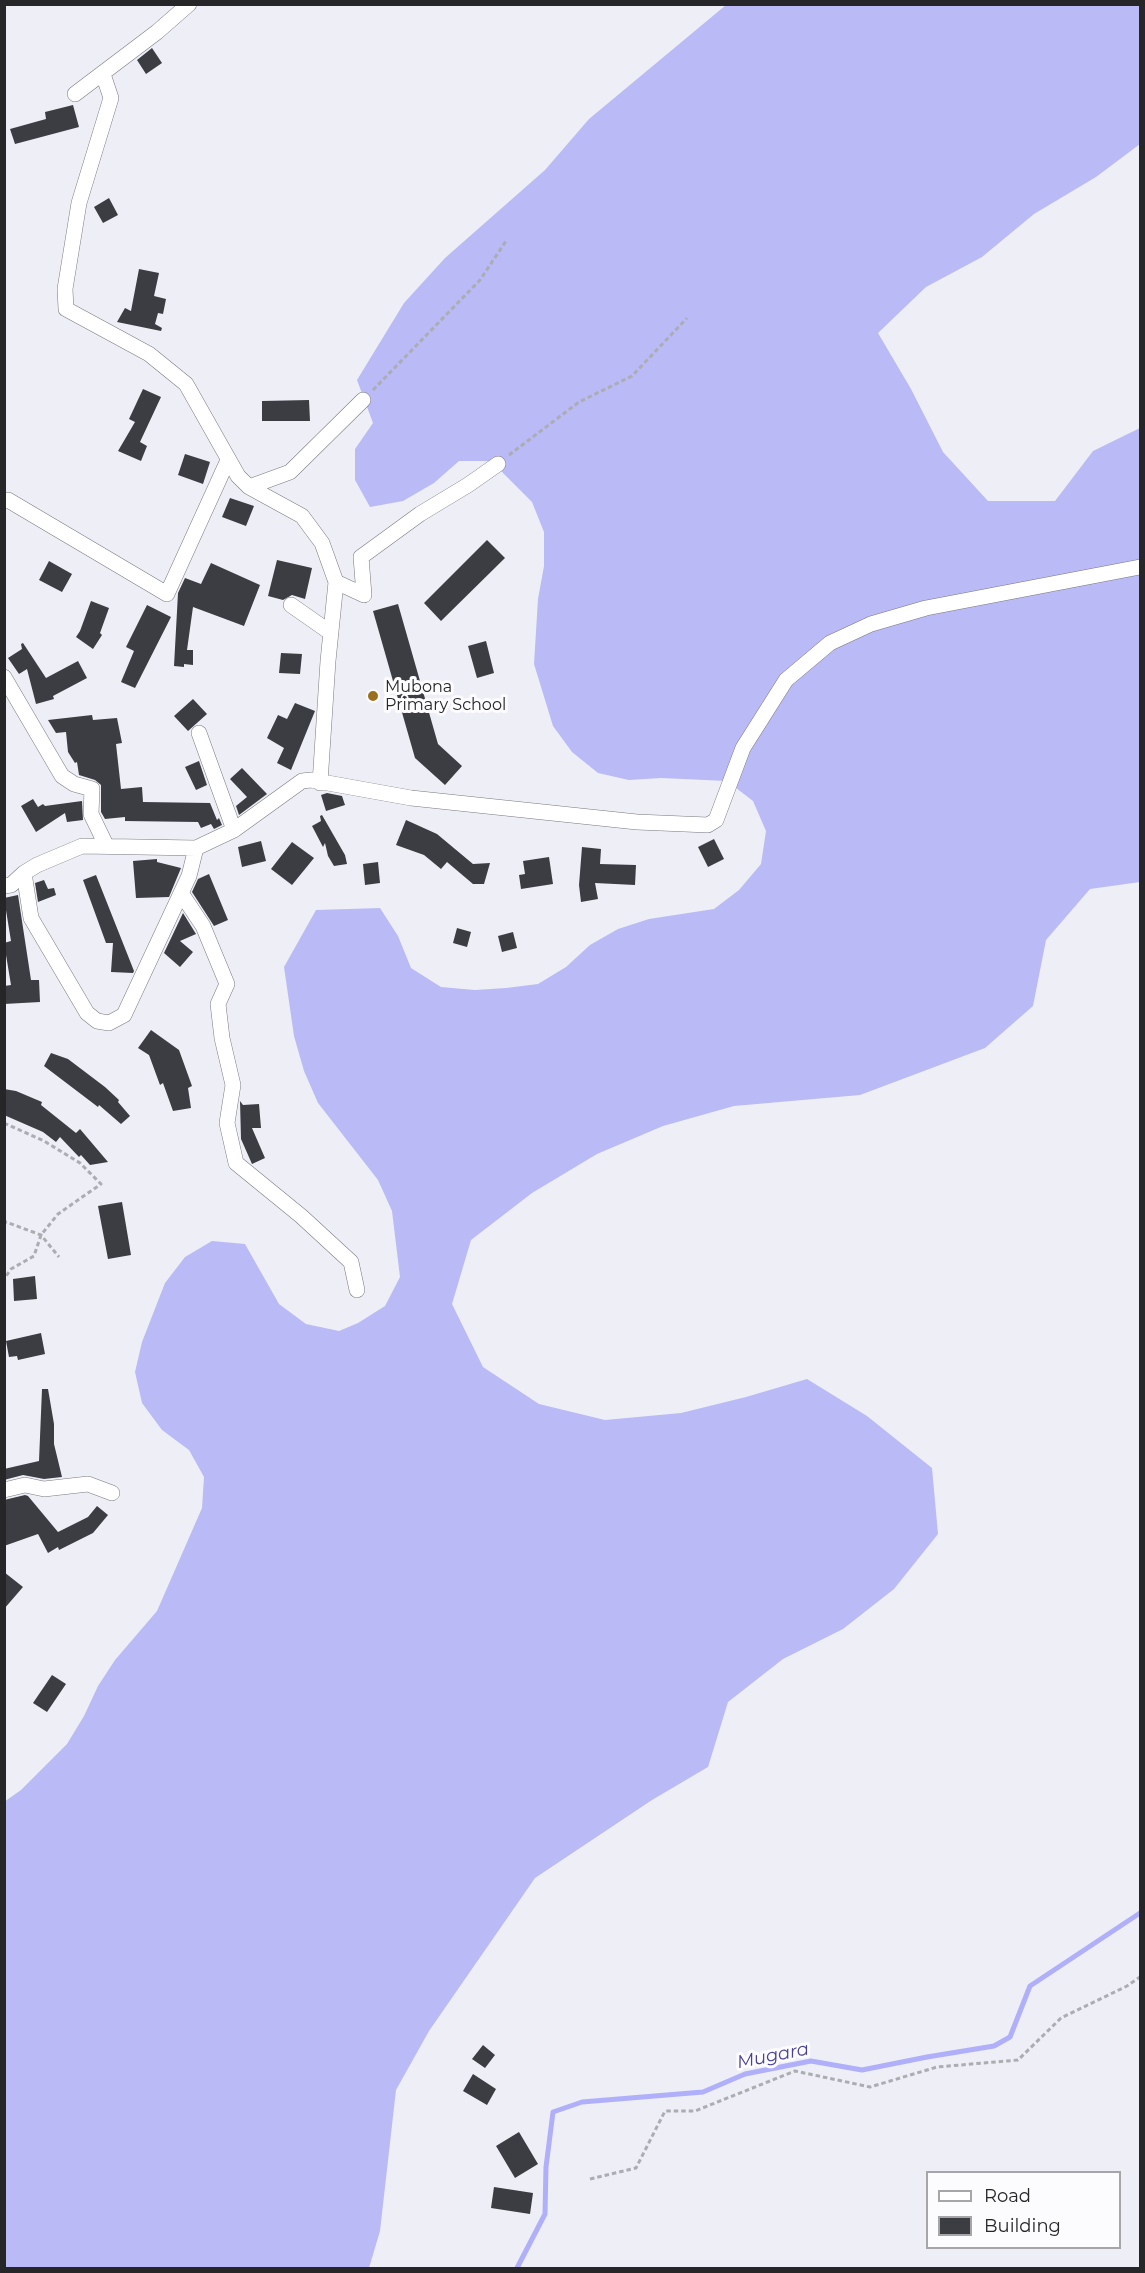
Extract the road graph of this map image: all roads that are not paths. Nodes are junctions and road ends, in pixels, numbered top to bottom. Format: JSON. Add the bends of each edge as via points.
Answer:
{"nodes":[{"id":1,"x":189,"y":4,"type":"edge"},
{"id":2,"x":103,"y":74,"type":"junction"},
{"id":3,"x":75,"y":94,"type":"dead end"},
{"id":4,"x":363,"y":400,"type":"road end"},
{"id":5,"x":228,"y":460,"type":"junction"},
{"id":6,"x":498,"y":464,"type":"road end"},
{"id":7,"x":249,"y":487,"type":"junction"},
{"id":8,"x":4,"y":501,"type":"edge"},
{"id":9,"x":1140,"y":567,"type":"edge"},
{"id":10,"x":336,"y":582,"type":"junction"},
{"id":11,"x":291,"y":605,"type":"dead end"},
{"id":12,"x":331,"y":633,"type":"junction"},
{"id":13,"x":4,"y":677,"type":"edge"},
{"id":14,"x":199,"y":733,"type":"dead end"},
{"id":15,"x":320,"y":783,"type":"junction"},
{"id":16,"x":234,"y":830,"type":"junction"},
{"id":17,"x":106,"y":845,"type":"junction"},
{"id":18,"x":196,"y":848,"type":"junction"},
{"id":19,"x":24,"y":873,"type":"junction"},
{"id":20,"x":4,"y":886,"type":"edge"},
{"id":21,"x":181,"y":893,"type":"junction"},
{"id":22,"x":357,"y":1290,"type":"dead end"},
{"id":23,"x":4,"y":1490,"type":"edge"},
{"id":24,"x":112,"y":1493,"type":"dead end"}],
"edges":[{"from":1,"to":2,"type":"street"},
{"from":2,"to":3,"type":"street"},
{"from":2,"to":5,"type":"street","via":[[111,98],[79,203],[65,289],[66,309],[149,354],[186,384]]},
{"from":4,"to":7,"type":"street","via":[[290,472]]},
{"from":5,"to":7,"type":"street"},
{"from":5,"to":8,"type":"street","via":[[167,594]]},
{"from":6,"to":10,"type":"street","via":[[361,557],[364,595]]},
{"from":7,"to":10,"type":"street","via":[[302,516],[321,543]]},
{"from":9,"to":15,"type":"street","via":[[926,608],[871,624],[830,643],[786,680],[743,748],[716,820],[708,825],[656,824],[435,801]]},
{"from":10,"to":12,"type":"street"},
{"from":11,"to":12,"type":"street"},
{"from":12,"to":15,"type":"street"},
{"from":13,"to":17,"type":"street","via":[[62,776],[92,789],[91,814]]},
{"from":14,"to":16,"type":"street"},
{"from":15,"to":16,"type":"street","via":[[302,781]]},
{"from":16,"to":18,"type":"street"},
{"from":17,"to":18,"type":"street"},
{"from":17,"to":19,"type":"street","via":[[75,847]]},
{"from":18,"to":21,"type":"street"},
{"from":19,"to":20,"type":"street"},
{"from":19,"to":21,"type":"street","via":[[31,918],[87,1013],[102,1023],[124,1015]]},
{"from":21,"to":22,"type":"street","via":[[203,926],[227,984],[219,1004],[233,1085],[226,1123],[236,1163],[351,1262]]},
{"from":23,"to":24,"type":"street","via":[[26,1485],[45,1489],[88,1484]]}]}
